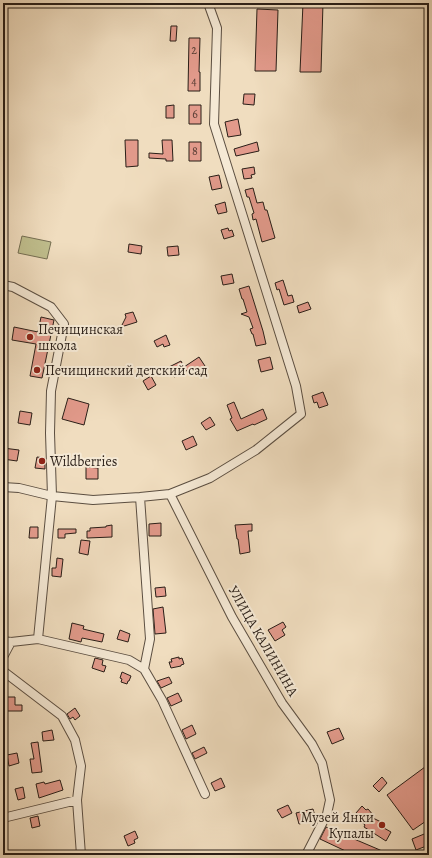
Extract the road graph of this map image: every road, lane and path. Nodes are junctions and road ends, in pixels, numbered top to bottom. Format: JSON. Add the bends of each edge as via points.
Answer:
{"nodes":[{"id":1,"x":208,"y":3,"type":"edge"},
{"id":2,"x":3,"y":285,"type":"edge"},
{"id":3,"x":3,"y":487,"type":"edge"},
{"id":4,"x":170,"y":494,"type":"junction"},
{"id":5,"x":52,"y":496,"type":"junction"},
{"id":6,"x":140,"y":497,"type":"junction"},
{"id":7,"x":38,"y":639,"type":"junction"},
{"id":8,"x":7,"y":641,"type":"edge"},
{"id":9,"x":3,"y":657,"type":"edge"},
{"id":10,"x":144,"y":669,"type":"junction"},
{"id":11,"x":3,"y":671,"type":"edge"},
{"id":12,"x":205,"y":794,"type":"dead end"},
{"id":13,"x":77,"y":800,"type":"junction"},
{"id":14,"x":3,"y":818,"type":"edge"},
{"id":15,"x":81,"y":855,"type":"edge"},
{"id":16,"x":306,"y":855,"type":"edge"}],
"edges":[{"from":1,"to":4,"type":"street","via":[[217,28],[214,124],[296,386],[301,414],[256,450],[210,478]]},
{"from":2,"to":5,"type":"street","via":[[13,287],[51,307],[64,324],[50,391]]},
{"from":3,"to":5,"type":"street"},
{"from":4,"to":6,"type":"street"},
{"from":4,"to":16,"type":"street","name":"УЛИЦА КАЛИНИНА","via":[[232,617],[282,703],[312,744],[322,763],[330,800],[327,814]]},
{"from":5,"to":6,"type":"street","via":[[93,500]]},
{"from":5,"to":7,"type":"street"},
{"from":6,"to":10,"type":"street","via":[[150,639]]},
{"from":7,"to":8,"type":"street"},
{"from":7,"to":10,"type":"street","via":[[129,660]]},
{"from":8,"to":9,"type":"street"},
{"from":10,"to":12,"type":"street","via":[[162,700]]},
{"from":11,"to":13,"type":"street","via":[[62,716],[76,740],[81,766]]},
{"from":13,"to":14,"type":"street"},
{"from":13,"to":15,"type":"street"}]}
